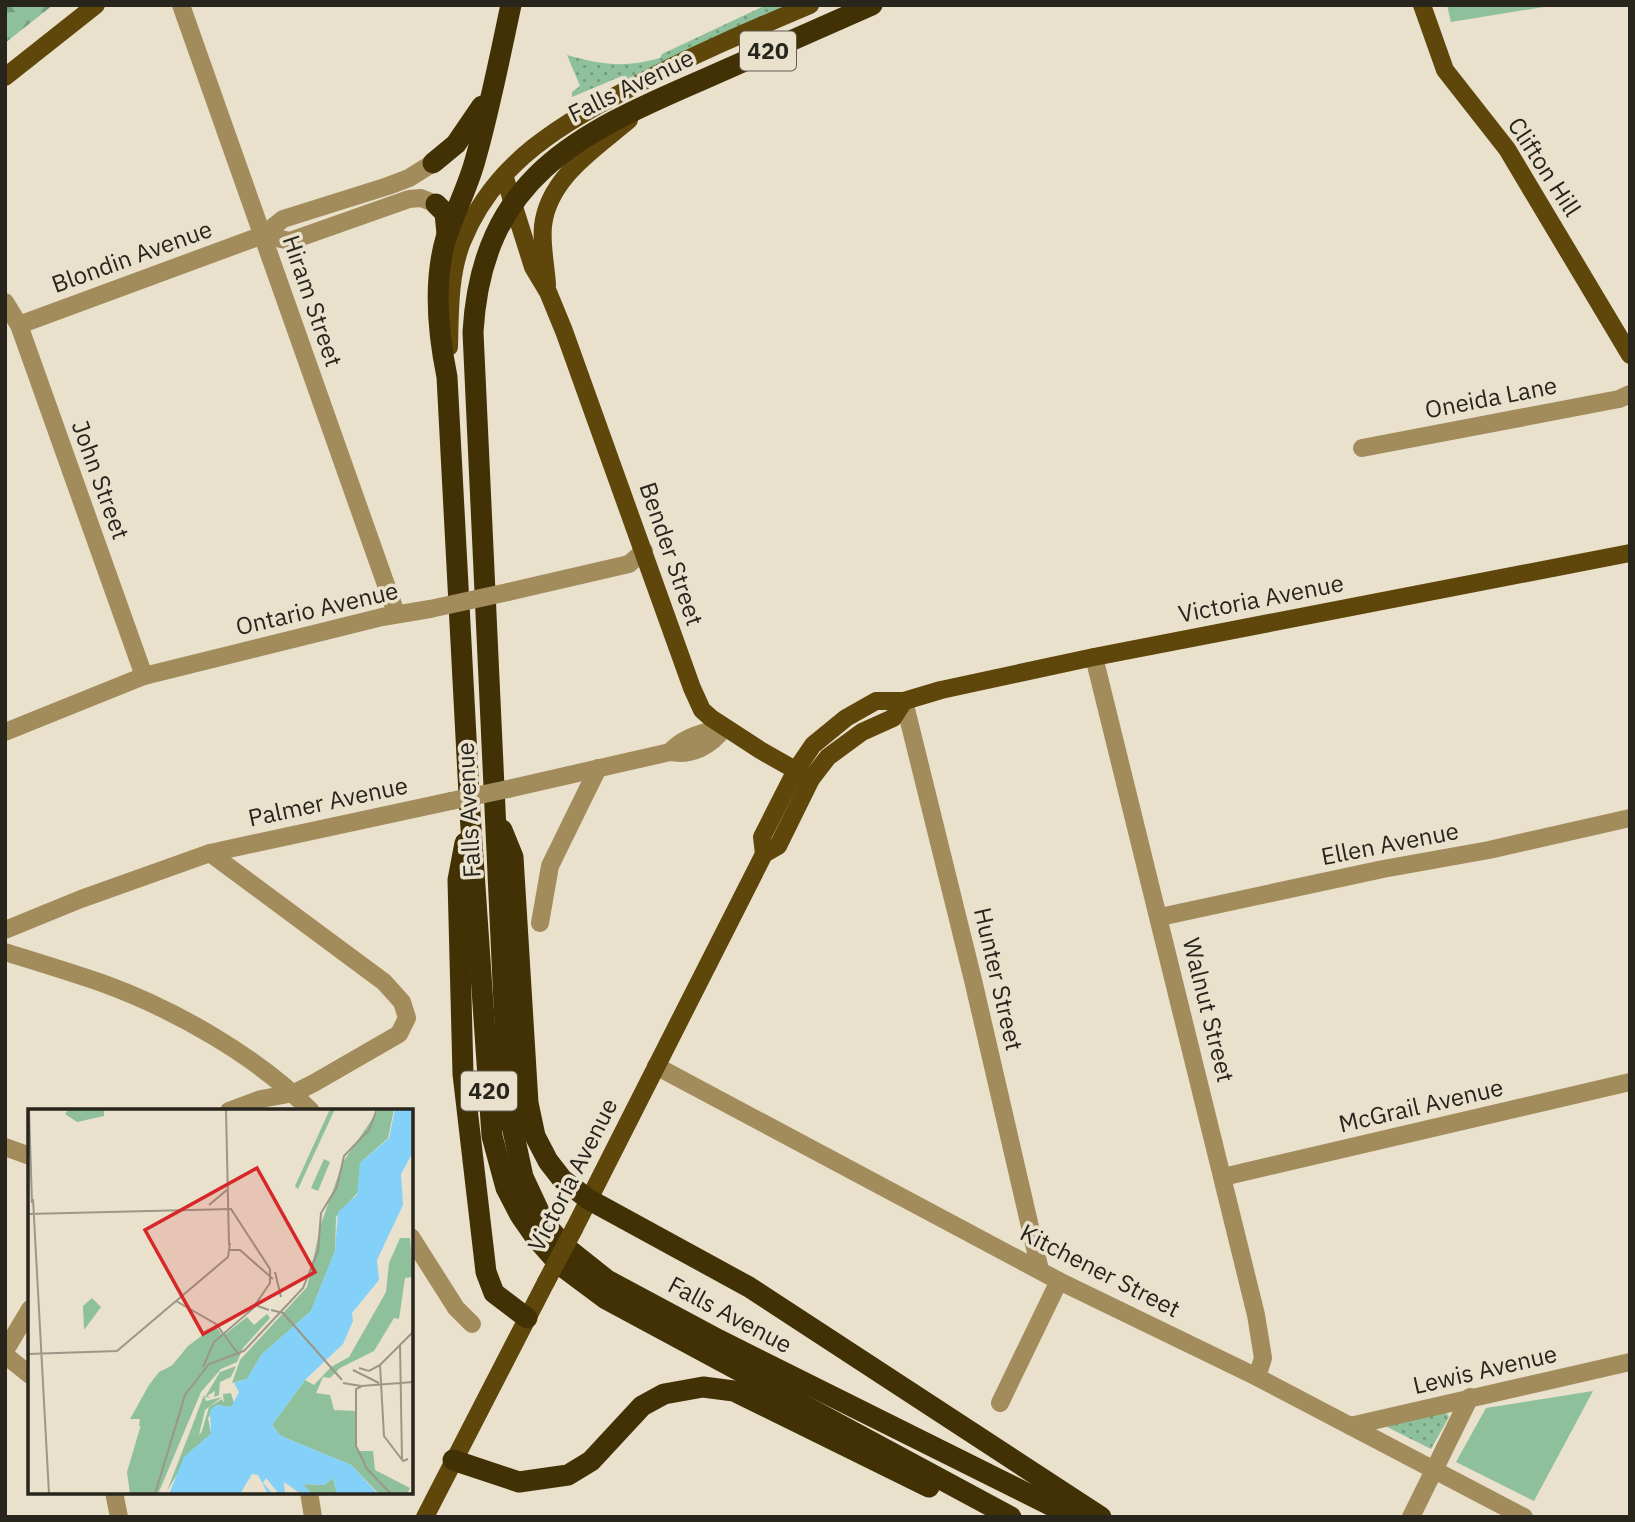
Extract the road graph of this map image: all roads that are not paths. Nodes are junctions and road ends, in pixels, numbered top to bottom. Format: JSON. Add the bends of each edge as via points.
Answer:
{"nodes":[{"id":1,"x":96,"y":5,"type":"edge"},
{"id":2,"x":181,"y":5,"type":"edge"},
{"id":3,"x":511,"y":5,"type":"edge"},
{"id":4,"x":810,"y":5,"type":"edge"},
{"id":5,"x":872,"y":5,"type":"edge"},
{"id":6,"x":1422,"y":5,"type":"edge"},
{"id":7,"x":495,"y":75,"type":"junction"},
{"id":8,"x":5,"y":77,"type":"edge"},
{"id":9,"x":649,"y":103,"type":"junction"},
{"id":10,"x":433,"y":163,"type":"joint"},
{"id":11,"x":504,"y":175,"type":"junction"},
{"id":12,"x":513,"y":201,"type":"junction"},
{"id":13,"x":436,"y":204,"type":"joint"},
{"id":14,"x":263,"y":235,"type":"junction"},
{"id":15,"x":447,"y":236,"type":"junction"},
{"id":16,"x":548,"y":292,"type":"junction"},
{"id":17,"x":5,"y":302,"type":"edge"},
{"id":18,"x":19,"y":325,"type":"junction"},
{"id":19,"x":1630,"y":355,"type":"edge"},
{"id":20,"x":447,"y":377,"type":"junction"},
{"id":21,"x":1630,"y":394,"type":"edge"},
{"id":22,"x":1362,"y":449,"type":"dead end"},
{"id":23,"x":644,"y":551,"type":"junction"},
{"id":24,"x":1630,"y":553,"type":"edge"},
{"id":25,"x":396,"y":613,"type":"junction"},
{"id":26,"x":1094,"y":657,"type":"junction"},
{"id":27,"x":144,"y":676,"type":"junction"},
{"id":28,"x":904,"y":701,"type":"junction"},
{"id":29,"x":724,"y":728,"type":"junction"},
{"id":30,"x":5,"y":732,"type":"edge"},
{"id":31,"x":598,"y":768,"type":"junction"},
{"id":32,"x":804,"y":774,"type":"junction"},
{"id":33,"x":470,"y":814,"type":"junction"},
{"id":34,"x":496,"y":815,"type":"junction"},
{"id":35,"x":1630,"y":818,"type":"edge"},
{"id":36,"x":210,"y":853,"type":"junction"},
{"id":37,"x":1160,"y":917,"type":"junction"},
{"id":38,"x":540,"y":923,"type":"dead end"},
{"id":39,"x":5,"y":930,"type":"edge"},
{"id":40,"x":5,"y":952,"type":"edge"},
{"id":41,"x":656,"y":1066,"type":"junction"},
{"id":42,"x":1630,"y":1082,"type":"edge"},
{"id":43,"x":294,"y":1093,"type":"junction"},
{"id":44,"x":234,"y":1109,"type":"edge"},
{"id":45,"x":309,"y":1109,"type":"edge"},
{"id":46,"x":5,"y":1147,"type":"edge"},
{"id":47,"x":28,"y":1155,"type":"edge"},
{"id":48,"x":1223,"y":1177,"type":"junction"},
{"id":49,"x":588,"y":1199,"type":"junction"},
{"id":50,"x":413,"y":1240,"type":"edge"},
{"id":51,"x":1040,"y":1270,"type":"junction"},
{"id":52,"x":1059,"y":1281,"type":"junction"},
{"id":53,"x":28,"y":1313,"type":"edge"},
{"id":54,"x":527,"y":1318,"type":"junction"},
{"id":55,"x":472,"y":1324,"type":"dead end"},
{"id":56,"x":5,"y":1353,"type":"edge"},
{"id":57,"x":1630,"y":1362,"type":"edge"},
{"id":58,"x":28,"y":1373,"type":"edge"},
{"id":59,"x":1257,"y":1377,"type":"junction"},
{"id":60,"x":1470,"y":1397,"type":"junction"},
{"id":61,"x":1000,"y":1403,"type":"dead end"},
{"id":62,"x":1350,"y":1426,"type":"junction"},
{"id":63,"x":453,"y":1460,"type":"junction"},
{"id":64,"x":1435,"y":1471,"type":"junction"},
{"id":65,"x":114,"y":1494,"type":"edge"},
{"id":66,"x":309,"y":1494,"type":"edge"},
{"id":67,"x":1002,"y":1512,"type":"edge"},
{"id":68,"x":119,"y":1517,"type":"edge"},
{"id":69,"x":313,"y":1517,"type":"edge"},
{"id":70,"x":425,"y":1517,"type":"edge"},
{"id":71,"x":1074,"y":1517,"type":"edge"},
{"id":72,"x":1101,"y":1517,"type":"edge"},
{"id":73,"x":1411,"y":1517,"type":"edge"},
{"id":74,"x":1524,"y":1517,"type":"edge"}],
"edges":[{"from":1,"to":8,"type":"main road"},
{"from":2,"to":14,"type":"street","name":"Hiram Street"},
{"from":3,"to":7,"type":"highway"},
{"from":4,"to":11,"type":"main road","name":"Falls Avenue","via":[[676,64],[561,125]]},
{"from":5,"to":9,"type":"highway","name":"Falls Avenue","number":"420"},
{"from":6,"to":19,"type":"main road","name":"Clifton Hill","via":[[1445,69],[1507,149]]},
{"from":7,"to":10,"type":"highway","via":[[466,132]]},
{"from":7,"to":15,"type":"highway","via":[[473,167]]},
{"from":9,"to":12,"type":"highway","name":"Falls Avenue","number":"420","via":[[564,150]]},
{"from":9,"to":16,"type":"main road","name":"Bender Street","via":[[573,168],[551,198],[543,222]]},
{"from":10,"to":14,"type":"street","name":"Blondin Avenue","via":[[388,186],[283,219]]},
{"from":11,"to":12,"type":"main road","name":"Bender Street"},
{"from":11,"to":20,"type":"main road","name":"Falls Avenue","via":[[480,206],[457,258]]},
{"from":12,"to":16,"type":"main road","name":"Bender Street","via":[[533,267]]},
{"from":12,"to":34,"type":"highway","name":"Falls Avenue","number":"420","via":[[485,262],[473,332]]},
{"from":13,"to":14,"type":"street","name":"Blondin Avenue","via":[[421,198],[409,200],[290,241]]},
{"from":13,"to":15,"type":"highway","via":[[445,214]]},
{"from":14,"to":18,"type":"street","name":"Blondin Avenue"},
{"from":14,"to":25,"type":"street","name":"Hiram Street"},
{"from":15,"to":20,"type":"highway","via":[[439,290]]},
{"from":16,"to":23,"type":"main road","name":"Bender Street"},
{"from":17,"to":18,"type":"street","name":"John Street"},
{"from":18,"to":27,"type":"street","name":"John Street"},
{"from":20,"to":33,"type":"highway","name":"Falls Avenue","number":"420"},
{"from":21,"to":22,"type":"street","name":"Oneida Lane"},
{"from":23,"to":25,"type":"street","name":"Ontario Avenue","bridge":true,"via":[[629,564]]},
{"from":23,"to":29,"type":"main road","name":"Bender Street","via":[[692,688],[702,710]]},
{"from":24,"to":26,"type":"main road","name":"Victoria Avenue"},
{"from":25,"to":27,"type":"street","name":"Ontario Avenue"},
{"from":26,"to":28,"type":"main road","name":"Victoria Avenue"},
{"from":26,"to":37,"type":"street","name":"Walnut Street"},
{"from":27,"to":30,"type":"street","name":"Ontario Avenue"},
{"from":28,"to":32,"type":"main road","name":"Victoria Avenue","via":[[876,701],[846,718],[813,745]]},
{"from":28,"to":51,"type":"street","name":"Hunter Street"},
{"from":29,"to":31,"type":"street","name":"Palmer Avenue","via":[[715,740],[684,754],[670,752]]},
{"from":29,"to":32,"type":"main road","name":"Bender Street"},
{"from":31,"to":36,"type":"street","name":"Palmer Avenue","bridge":true},
{"from":31,"to":38,"type":"street","via":[[550,866]]},
{"from":32,"to":41,"type":"main road","name":"Victoria Avenue","via":[[762,837],[764,854]]},
{"from":33,"to":54,"type":"highway","via":[[458,880],[463,1074],[475,1183],[486,1272],[494,1293]]},
{"from":33,"to":67,"type":"highway","name":"Falls Avenue","number":"420","via":[[492,1136],[506,1188],[536,1238],[559,1264],[630,1314]]},
{"from":34,"to":49,"type":"highway","via":[[513,857],[528,1103],[535,1136],[562,1180]]},
{"from":34,"to":71,"type":"highway","name":"Falls Avenue","number":"420","via":[[509,1112],[523,1177],[545,1224],[607,1280]]},
{"from":35,"to":37,"type":"street","name":"Ellen Avenue"},
{"from":36,"to":39,"type":"street","name":"Palmer Avenue"},
{"from":36,"to":43,"type":"street","via":[[384,982],[401,1002],[407,1018],[399,1034]]},
{"from":37,"to":48,"type":"street","name":"Walnut Street"},
{"from":40,"to":43,"type":"street","via":[[104,984],[174,1014]]},
{"from":41,"to":49,"type":"main road","name":"Victoria Avenue"},
{"from":41,"to":51,"type":"street","name":"Kitchener Street"},
{"from":42,"to":48,"type":"street","name":"McGrail Avenue"},
{"from":43,"to":44,"type":"street"},
{"from":43,"to":45,"type":"street"},
{"from":46,"to":47,"type":"street"},
{"from":48,"to":59,"type":"street","name":"Walnut Street","via":[[1256,1315],[1263,1358]]},
{"from":49,"to":54,"type":"main road","name":"Victoria Avenue","bridge":true},
{"from":49,"to":72,"type":"highway","via":[[750,1287]]},
{"from":50,"to":55,"type":"street","via":[[456,1308]]},
{"from":51,"to":52,"type":"street","name":"Kitchener Street"},
{"from":52,"to":59,"type":"street","name":"Kitchener Street"},
{"from":52,"to":61,"type":"street"},
{"from":53,"to":56,"type":"street"},
{"from":54,"to":63,"type":"main road","name":"Victoria Avenue"},
{"from":56,"to":58,"type":"street"},
{"from":57,"to":60,"type":"street","name":"Lewis Avenue"},
{"from":59,"to":62,"type":"street","name":"Kitchener Street"},
{"from":60,"to":62,"type":"street","name":"Lewis Avenue"},
{"from":60,"to":64,"type":"street"},
{"from":62,"to":64,"type":"street","name":"Kitchener Street"},
{"from":63,"to":67,"type":"highway","via":[[519,1482],[568,1475],[591,1461],[642,1406],[664,1394],[703,1387],[734,1391],[920,1485]]},
{"from":63,"to":70,"type":"main road","name":"Victoria Avenue"},
{"from":64,"to":73,"type":"street"},
{"from":64,"to":74,"type":"street","name":"Kitchener Street"},
{"from":65,"to":68,"type":"street"},
{"from":66,"to":69,"type":"street"}]}
